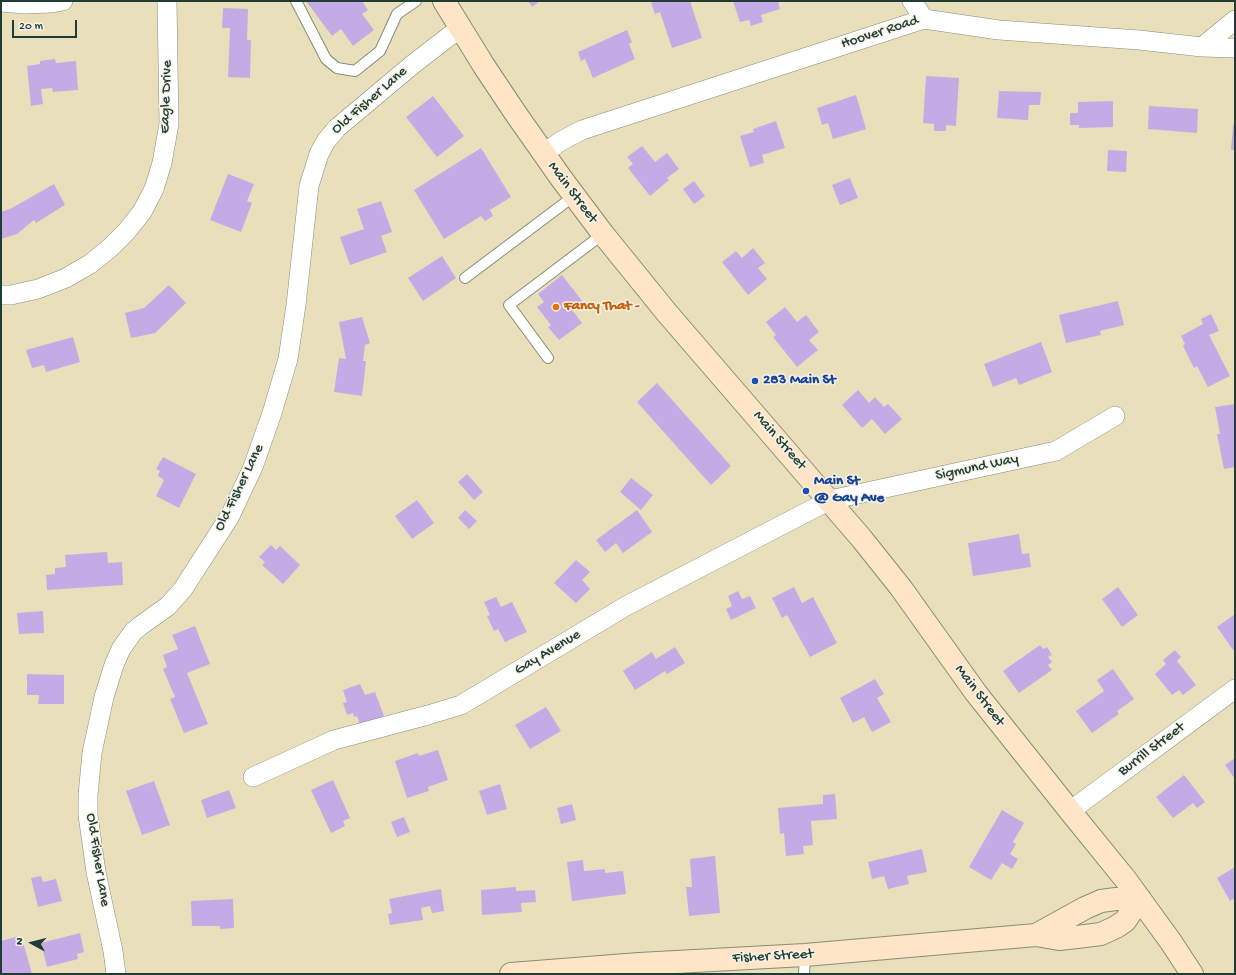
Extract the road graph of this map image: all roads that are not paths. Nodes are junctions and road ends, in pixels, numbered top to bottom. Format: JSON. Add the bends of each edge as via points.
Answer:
{"nodes":[{"id":1,"x":63,"y":1,"type":"edge"},
{"id":2,"x":167,"y":1,"type":"edge"},
{"id":3,"x":296,"y":1,"type":"edge"},
{"id":4,"x":416,"y":1,"type":"edge"},
{"id":5,"x":444,"y":1,"type":"edge"},
{"id":6,"x":912,"y":1,"type":"edge"},
{"id":7,"x":1,"y":2,"type":"edge"},
{"id":8,"x":924,"y":19,"type":"junction"},
{"id":9,"x":1235,"y":20,"type":"edge"},
{"id":10,"x":460,"y":28,"type":"junction"},
{"id":11,"x":1202,"y":47,"type":"junction"},
{"id":12,"x":1235,"y":48,"type":"edge"},
{"id":13,"x":543,"y":154,"type":"junction"},
{"id":14,"x":574,"y":196,"type":"junction"},
{"id":15,"x":603,"y":234,"type":"junction"},
{"id":16,"x":466,"y":278,"type":"dead end"},
{"id":17,"x":1,"y":294,"type":"edge"},
{"id":18,"x":548,"y":358,"type":"dead end"},
{"id":19,"x":1115,"y":416,"type":"dead end"},
{"id":20,"x":830,"y":500,"type":"junction"},
{"id":21,"x":1235,"y":689,"type":"edge"},
{"id":22,"x":253,"y":777,"type":"dead end"},
{"id":23,"x":1070,"y":812,"type":"junction"},
{"id":24,"x":1140,"y":899,"type":"junction"},
{"id":25,"x":1036,"y":935,"type":"junction"},
{"id":26,"x":804,"y":965,"type":"edge"},
{"id":27,"x":116,"y":974,"type":"edge"},
{"id":28,"x":510,"y":974,"type":"edge"},
{"id":29,"x":1192,"y":974,"type":"edge"}],
"edges":[{"from":1,"to":7,"type":"street","via":[[25,4]]},
{"from":2,"to":17,"type":"street","name":"Eagle Drive","via":[[169,124],[162,163],[154,189],[142,212],[110,248],[66,278],[38,289],[11,295]]},
{"from":3,"to":4,"type":"lane","via":[[326,59],[337,68],[355,71],[380,51],[397,14]]},
{"from":5,"to":10,"type":"main road","name":"Main Street"},
{"from":6,"to":8,"type":"street"},
{"from":8,"to":11,"type":"street","name":"Hoover Road","via":[[999,30]]},
{"from":8,"to":13,"type":"street","name":"Hoover Road","via":[[582,130]]},
{"from":9,"to":11,"type":"street"},
{"from":10,"to":13,"type":"main road","name":"Main Street"},
{"from":10,"to":27,"type":"street","name":"Old Fisher Lane","via":[[337,128],[326,141],[309,186],[288,359],[253,467],[230,516],[183,589],[168,606],[133,632],[114,665],[92,753],[88,815],[96,872]]},
{"from":11,"to":12,"type":"street","name":"Hoover Road"},
{"from":13,"to":14,"type":"main road","name":"Main Street"},
{"from":14,"to":15,"type":"main road","name":"Main Street"},
{"from":14,"to":16,"type":"lane"},
{"from":15,"to":18,"type":"lane","via":[[509,305]]},
{"from":15,"to":20,"type":"main road","name":"Main Street","via":[[667,313]]},
{"from":19,"to":20,"type":"street","name":"Sigmund Way","via":[[1056,451]]},
{"from":20,"to":22,"type":"street","name":"Gay Avenue","via":[[626,606],[461,705],[334,740]]},
{"from":20,"to":23,"type":"main road","name":"Main Street","via":[[901,588],[976,693]]},
{"from":21,"to":23,"type":"street","name":"Burrill Street"},
{"from":23,"to":24,"type":"main road","name":"Main Street"},
{"from":24,"to":25,"type":"main road","name":"Fisher Street","via":[[1116,898],[1101,901]]},
{"from":24,"to":25,"type":"main road","name":"Fisher Street","via":[[1125,921],[1101,934],[1059,939]]},
{"from":24,"to":29,"type":"main road","name":"Main Street"},
{"from":25,"to":26,"type":"main road","name":"Fisher Street"},
{"from":26,"to":28,"type":"main road","name":"Fisher Street","via":[[639,964]]}]}
